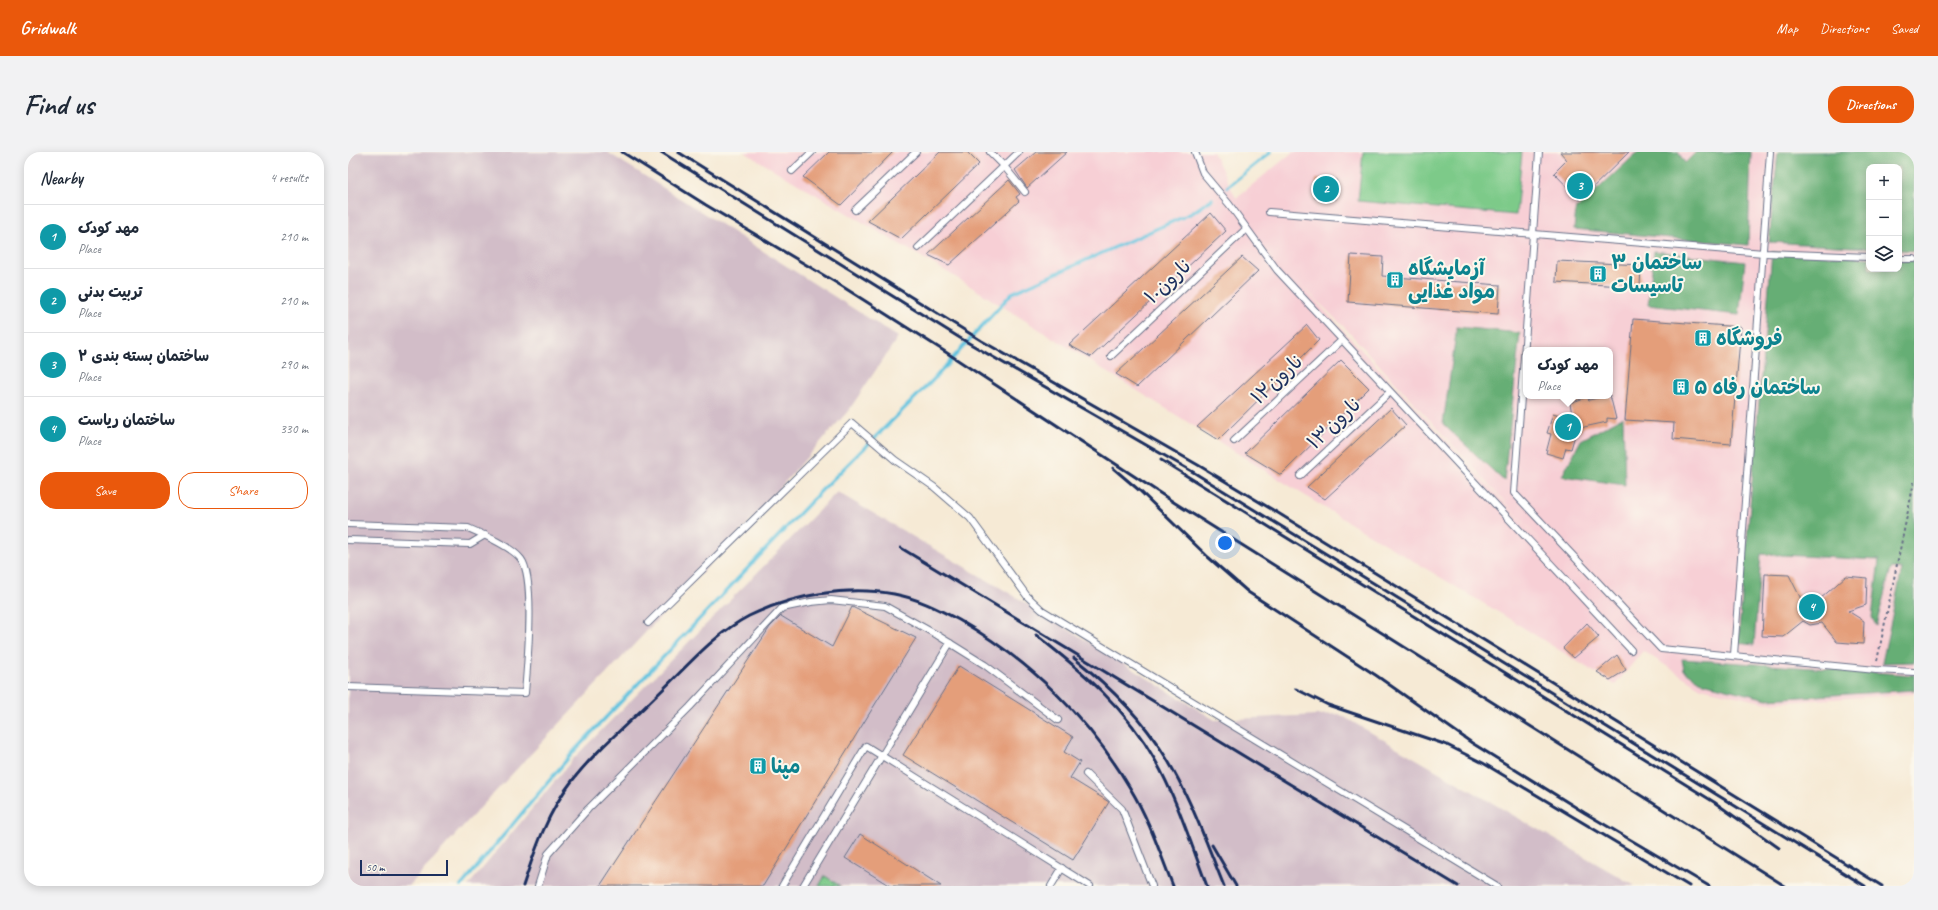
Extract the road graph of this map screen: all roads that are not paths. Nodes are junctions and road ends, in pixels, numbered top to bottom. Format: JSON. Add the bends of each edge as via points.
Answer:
{"nodes":[{"id":1,"x":812,"y":152,"type":"edge"},
{"id":2,"x":916,"y":152,"type":"edge"},
{"id":3,"x":990,"y":152,"type":"edge"},
{"id":4,"x":1019,"y":152,"type":"edge"},
{"id":5,"x":1195,"y":152,"type":"edge"},
{"id":6,"x":1539,"y":152,"type":"edge"},
{"id":7,"x":1770,"y":152,"type":"edge"},
{"id":8,"x":1004,"y":166,"type":"junction"},
{"id":9,"x":792,"y":171,"type":"dead end"},
{"id":10,"x":1025,"y":192,"type":"dead end"},
{"id":11,"x":855,"y":210,"type":"dead end"},
{"id":12,"x":1269,"y":212,"type":"dead end"},
{"id":13,"x":1246,"y":228,"type":"junction"},
{"id":14,"x":1534,"y":234,"type":"junction"},
{"id":15,"x":918,"y":248,"type":"dead end"},
{"id":16,"x":1764,"y":253,"type":"junction"},
{"id":17,"x":1866,"y":257,"type":"edge"},
{"id":18,"x":1902,"y":259,"type":"edge"},
{"id":19,"x":1914,"y":259,"type":"edge"},
{"id":20,"x":1341,"y":340,"type":"junction"},
{"id":21,"x":1525,"y":347,"type":"edge"},
{"id":22,"x":1111,"y":356,"type":"dead end"},
{"id":23,"x":1523,"y":376,"type":"edge"},
{"id":24,"x":1389,"y":393,"type":"junction"},
{"id":25,"x":1234,"y":441,"type":"dead end"},
{"id":26,"x":1300,"y":476,"type":"dead end"},
{"id":27,"x":348,"y":524,"type":"edge"},
{"id":28,"x":485,"y":535,"type":"junction"},
{"id":29,"x":348,"y":540,"type":"edge"},
{"id":30,"x":648,"y":623,"type":"dead end"},
{"id":31,"x":950,"y":643,"type":"junction"},
{"id":32,"x":1631,"y":650,"type":"dead end"},
{"id":33,"x":1734,"y":655,"type":"junction"},
{"id":34,"x":1914,"y":672,"type":"edge"},
{"id":35,"x":348,"y":687,"type":"edge"},
{"id":36,"x":1058,"y":720,"type":"dead end"},
{"id":37,"x":881,"y":756,"type":"junction"},
{"id":38,"x":1086,"y":774,"type":"dead end"},
{"id":39,"x":1062,"y":868,"type":"junction"},
{"id":40,"x":538,"y":886,"type":"edge"},
{"id":41,"x":782,"y":886,"type":"edge"},
{"id":42,"x":802,"y":886,"type":"edge"},
{"id":43,"x":1051,"y":886,"type":"edge"},
{"id":44,"x":1090,"y":886,"type":"edge"},
{"id":45,"x":1152,"y":886,"type":"edge"},
{"id":46,"x":1497,"y":886,"type":"edge"}],
"edges":[{"from":1,"to":9,"type":"lane"},
{"from":2,"to":11,"type":"lane"},
{"from":3,"to":8,"type":"lane"},
{"from":4,"to":8,"type":"lane"},
{"from":5,"to":13,"type":"lane","via":[[1203,173]]},
{"from":6,"to":14,"type":"lane"},
{"from":7,"to":16,"type":"lane"},
{"from":8,"to":10,"type":"lane"},
{"from":8,"to":15,"type":"lane"},
{"from":12,"to":14,"type":"lane"},
{"from":13,"to":20,"type":"lane","via":[[1277,270]]},
{"from":13,"to":22,"type":"lane","name":"نارون۱۰"},
{"from":14,"to":16,"type":"lane"},
{"from":14,"to":21,"type":"lane"},
{"from":16,"to":17,"type":"lane"},
{"from":16,"to":33,"type":"lane"},
{"from":18,"to":19,"type":"lane"},
{"from":20,"to":24,"type":"lane"},
{"from":20,"to":25,"type":"lane","name":"نارون۱۲"},
{"from":23,"to":33,"type":"lane","via":[[1514,493],[1661,649]]},
{"from":24,"to":26,"type":"lane","name":"نارون۱۳"},
{"from":24,"to":32,"type":"lane"},
{"from":27,"to":28,"type":"lane","via":[[468,528]]},
{"from":28,"to":29,"type":"lane","via":[[470,544]]},
{"from":28,"to":35,"type":"lane","via":[[521,559],[527,574],[530,617],[525,693]]},
{"from":30,"to":46,"type":"lane","via":[[852,423],[970,518],[1027,596],[1042,610]]},
{"from":31,"to":36,"type":"lane","via":[[985,665]]},
{"from":31,"to":37,"type":"lane"},
{"from":31,"to":40,"type":"lane","via":[[885,606],[831,600],[782,608],[690,707],[588,809],[548,854]]},
{"from":33,"to":34,"type":"lane"},
{"from":37,"to":39,"type":"lane"},
{"from":37,"to":41,"type":"lane","via":[[866,746]]},
{"from":37,"to":42,"type":"lane"},
{"from":38,"to":45,"type":"lane","via":[[1122,808]]},
{"from":39,"to":43,"type":"lane"},
{"from":39,"to":44,"type":"lane"}]}
